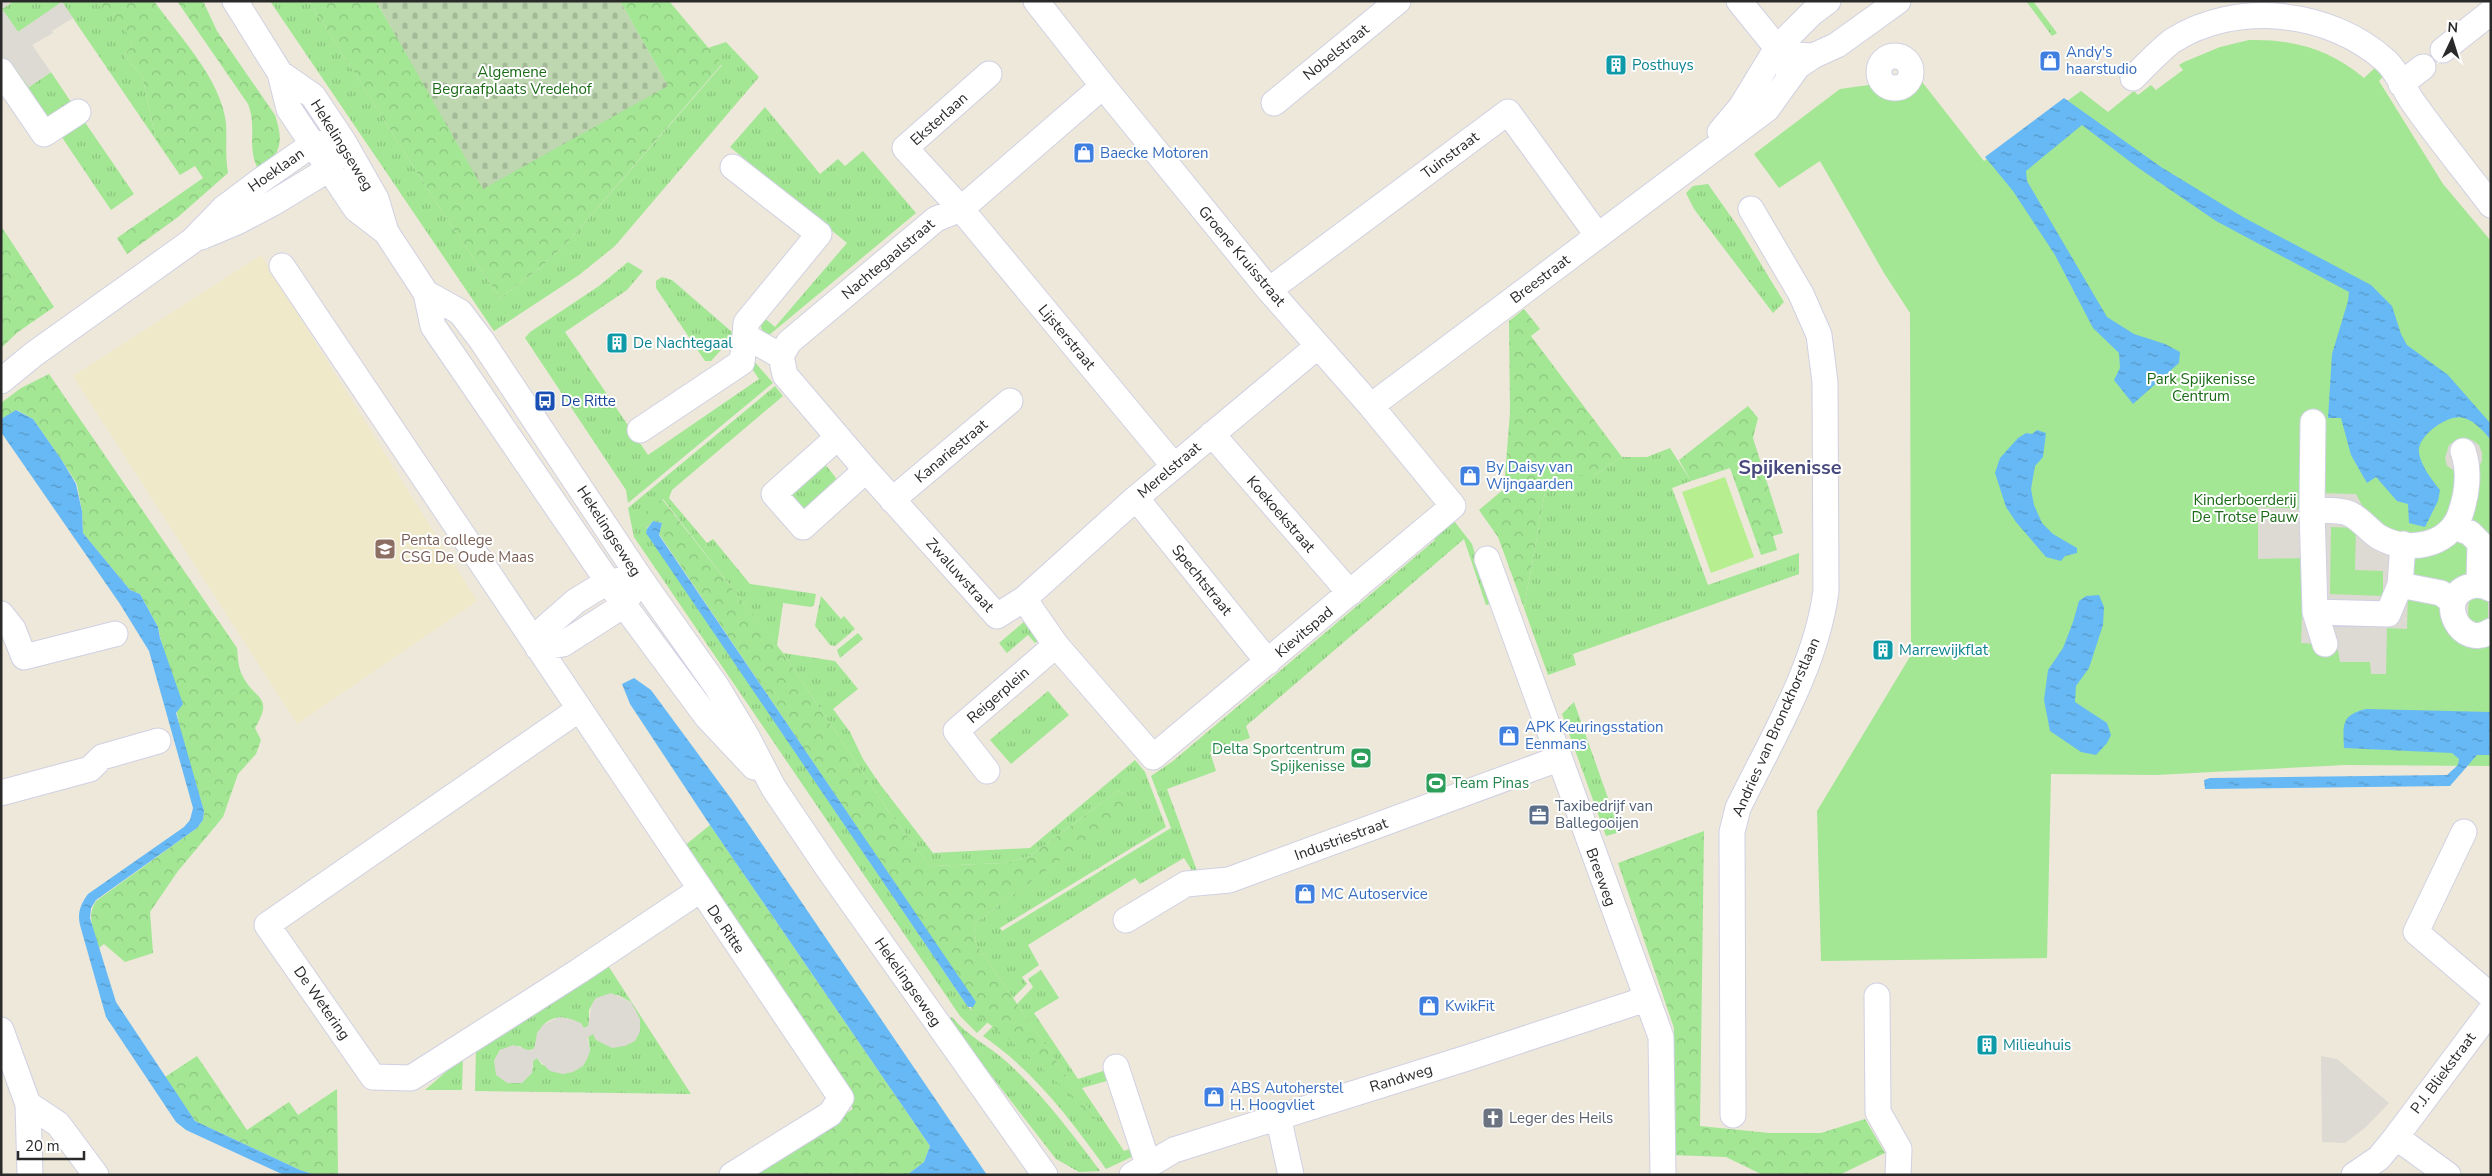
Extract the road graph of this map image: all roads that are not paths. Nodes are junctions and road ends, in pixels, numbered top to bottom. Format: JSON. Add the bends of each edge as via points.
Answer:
{"nodes":[{"id":1,"x":235,"y":1,"type":"edge"},
{"id":2,"x":1036,"y":1,"type":"edge"},
{"id":3,"x":1398,"y":1,"type":"edge"},
{"id":4,"x":1739,"y":1,"type":"edge"},
{"id":5,"x":1828,"y":1,"type":"edge"},
{"id":6,"x":1898,"y":1,"type":"edge"},
{"id":7,"x":2491,"y":12,"type":"edge"},
{"id":8,"x":1861,"y":28,"type":"junction"},
{"id":9,"x":1777,"y":48,"type":"junction"},
{"id":10,"x":2443,"y":50,"type":"dead end"},
{"id":11,"x":1813,"y":56,"type":"junction"},
{"id":12,"x":1885,"y":59,"type":"dead end"},
{"id":13,"x":2423,"y":67,"type":"dead end"},
{"id":14,"x":1,"y":71,"type":"edge"},
{"id":15,"x":280,"y":73,"type":"junction"},
{"id":16,"x":989,"y":74,"type":"dead end"},
{"id":17,"x":2133,"y":78,"type":"dead end"},
{"id":18,"x":2401,"y":84,"type":"junction"},
{"id":19,"x":1102,"y":86,"type":"junction"},
{"id":20,"x":1782,"y":86,"type":"junction"},
{"id":21,"x":1274,"y":103,"type":"dead end"},
{"id":22,"x":78,"y":112,"type":"dead end"},
{"id":23,"x":343,"y":141,"type":"junction"},
{"id":24,"x":313,"y":144,"type":"junction"},
{"id":25,"x":1709,"y":151,"type":"junction"},
{"id":26,"x":733,"y":167,"type":"dead end"},
{"id":27,"x":329,"y":169,"type":"junction"},
{"id":28,"x":2491,"y":206,"type":"edge"},
{"id":29,"x":961,"y":209,"type":"junction"},
{"id":30,"x":1750,"y":209,"type":"dead end"},
{"id":31,"x":386,"y":232,"type":"junction"},
{"id":32,"x":1598,"y":236,"type":"junction"},
{"id":33,"x":192,"y":241,"type":"junction"},
{"id":34,"x":282,"y":266,"type":"dead end"},
{"id":35,"x":1269,"y":290,"type":"junction"},
{"id":36,"x":426,"y":293,"type":"junction"},
{"id":37,"x":745,"y":336,"type":"junction"},
{"id":38,"x":1318,"y":346,"type":"junction"},
{"id":39,"x":781,"y":356,"type":"junction"},
{"id":40,"x":1,"y":381,"type":"edge"},
{"id":41,"x":1010,"y":401,"type":"dead end"},
{"id":42,"x":1372,"y":406,"type":"junction"},
{"id":43,"x":2313,"y":422,"type":"dead end"},
{"id":44,"x":640,"y":430,"type":"dead end"},
{"id":45,"x":1212,"y":434,"type":"junction"},
{"id":46,"x":838,"y":436,"type":"junction"},
{"id":47,"x":2463,"y":452,"type":"dead end"},
{"id":48,"x":1174,"y":466,"type":"junction"},
{"id":49,"x":866,"y":470,"type":"junction"},
{"id":50,"x":1136,"y":498,"type":"junction"},
{"id":51,"x":892,"y":500,"type":"junction"},
{"id":52,"x":1453,"y":506,"type":"joint"},
{"id":53,"x":2312,"y":510,"type":"junction"},
{"id":54,"x":2455,"y":527,"type":"junction"},
{"id":55,"x":2404,"y":544,"type":"junction"},
{"id":56,"x":1487,"y":559,"type":"dead end"},
{"id":57,"x":640,"y":578,"type":"junction"},
{"id":58,"x":607,"y":582,"type":"junction"},
{"id":59,"x":2400,"y":585,"type":"junction"},
{"id":60,"x":2485,"y":587,"type":"edge"},
{"id":61,"x":1350,"y":593,"type":"junction"},
{"id":62,"x":1024,"y":599,"type":"junction"},
{"id":63,"x":2454,"y":602,"type":"junction"},
{"id":64,"x":624,"y":605,"type":"junction"},
{"id":65,"x":2315,"y":612,"type":"junction"},
{"id":66,"x":1,"y":614,"type":"edge"},
{"id":67,"x":2491,"y":631,"type":"edge"},
{"id":68,"x":115,"y":634,"type":"dead end"},
{"id":69,"x":2325,"y":644,"type":"dead end"},
{"id":70,"x":1056,"y":645,"type":"junction"},
{"id":71,"x":538,"y":648,"type":"junction"},
{"id":72,"x":1268,"y":662,"type":"junction"},
{"id":73,"x":578,"y":710,"type":"junction"},
{"id":74,"x":158,"y":741,"type":"dead end"},
{"id":75,"x":1558,"y":759,"type":"junction"},
{"id":76,"x":987,"y":771,"type":"dead end"},
{"id":77,"x":773,"y":787,"type":"junction"},
{"id":78,"x":1,"y":792,"type":"edge"},
{"id":79,"x":2464,"y":832,"type":"dead end"},
{"id":80,"x":700,"y":890,"type":"junction"},
{"id":81,"x":1126,"y":920,"type":"dead end"},
{"id":82,"x":1877,"y":996,"type":"dead end"},
{"id":83,"x":2491,"y":996,"type":"edge"},
{"id":84,"x":1646,"y":999,"type":"junction"},
{"id":85,"x":2491,"y":1010,"type":"edge"},
{"id":86,"x":1,"y":1030,"type":"edge"},
{"id":87,"x":1116,"y":1067,"type":"dead end"},
{"id":88,"x":28,"y":1104,"type":"junction"},
{"id":89,"x":1733,"y":1115,"type":"dead end"},
{"id":90,"x":1278,"y":1116,"type":"junction"},
{"id":91,"x":2396,"y":1137,"type":"junction"},
{"id":92,"x":1140,"y":1169,"type":"edge"},
{"id":93,"x":30,"y":1175,"type":"edge"},
{"id":94,"x":96,"y":1175,"type":"edge"},
{"id":95,"x":732,"y":1175,"type":"edge"},
{"id":96,"x":1045,"y":1175,"type":"edge"},
{"id":97,"x":1291,"y":1175,"type":"edge"},
{"id":98,"x":1663,"y":1175,"type":"edge"},
{"id":99,"x":1898,"y":1175,"type":"edge"},
{"id":100,"x":2354,"y":1175,"type":"edge"},
{"id":101,"x":2448,"y":1175,"type":"edge"}],
"edges":[{"from":1,"to":15,"type":"street","name":"Hekelingseweg"},
{"from":2,"to":19,"type":"street","name":"Groene Kruisstraat"},
{"from":3,"to":21,"type":"street","name":"Nobelstraat"},
{"from":4,"to":9,"type":"street"},
{"from":5,"to":9,"type":"street","name":"Breestraat"},
{"from":6,"to":8,"type":"street","name":"Breestraat"},
{"from":7,"to":10,"type":"street"},
{"from":8,"to":11,"type":"street","name":"Breestraat","via":[[1837,45]]},
{"from":8,"to":12,"type":"street"},
{"from":9,"to":11,"type":"street","via":[[1795,55]]},
{"from":9,"to":20,"type":"street","via":[[1783,63]]},
{"from":9,"to":25,"type":"street","name":"Breestraat"},
{"from":11,"to":20,"type":"street","name":"Breestraat","via":[[1798,66]]},
{"from":13,"to":18,"type":"street"},
{"from":14,"to":22,"type":"street","via":[[44,134]]},
{"from":15,"to":23,"type":"street","name":"Hekelingseweg","via":[[312,96]]},
{"from":15,"to":24,"type":"street","name":"Hekelingseweg","via":[[289,109]]},
{"from":16,"to":29,"type":"street","name":"Eksterlaan","via":[[905,148]]},
{"from":17,"to":18,"type":"street","via":[[2171,42],[2209,21],[2268,13],[2308,18],[2346,32],[2387,62]]},
{"from":18,"to":28,"type":"street"},
{"from":19,"to":29,"type":"street","name":"Nachtegaalstraat"},
{"from":19,"to":35,"type":"street","name":"Groene Kruisstraat"},
{"from":20,"to":25,"type":"street","name":"Breestraat","via":[[1767,109]]},
{"from":23,"to":24,"type":"street","name":"Hoeklaan"},
{"from":23,"to":27,"type":"street"},
{"from":23,"to":31,"type":"street","name":"Hekelingseweg","via":[[376,199]]},
{"from":24,"to":27,"type":"street","name":"Hekelingseweg"},
{"from":24,"to":33,"type":"street","name":"Hoeklaan","via":[[224,208]]},
{"from":25,"to":32,"type":"street","name":"Breestraat"},
{"from":26,"to":37,"type":"street","via":[[820,234],[746,323]]},
{"from":27,"to":31,"type":"street","name":"Hekelingseweg","via":[[356,210]]},
{"from":27,"to":33,"type":"street","name":"Hoeklaan","via":[[237,222]]},
{"from":29,"to":39,"type":"street","name":"Nachtegaalstraat","via":[[936,219],[789,342]]},
{"from":29,"to":48,"type":"street","name":"Lijsterstraat"},
{"from":30,"to":89,"type":"street","name":"Andries van Bronckhorstlaan","via":[[1801,294],[1818,335],[1824,382],[1826,591],[1822,619],[1810,657],[1738,808],[1732,832]]},
{"from":31,"to":36,"type":"street","name":"Hekelingseweg"},
{"from":32,"to":35,"type":"street","name":"Tuinstraat","via":[[1508,112]]},
{"from":32,"to":42,"type":"street","name":"Breestraat"},
{"from":33,"to":40,"type":"street","name":"Hoeklaan"},
{"from":34,"to":71,"type":"street","name":"De Ritte"},
{"from":35,"to":38,"type":"street","name":"Groene Kruisstraat"},
{"from":36,"to":57,"type":"street","name":"Hekelingseweg","via":[[460,312],[482,341]]},
{"from":36,"to":58,"type":"street","name":"Hekelingseweg","via":[[433,326]]},
{"from":37,"to":39,"type":"street"},
{"from":37,"to":44,"type":"street","via":[[742,362]]},
{"from":38,"to":42,"type":"street","name":"Groene Kruisstraat"},
{"from":38,"to":45,"type":"street","name":"Merelstraat"},
{"from":39,"to":46,"type":"street","via":[[785,375]]},
{"from":41,"to":51,"type":"street","name":"Kanariestraat"},
{"from":42,"to":52,"type":"street","name":"Groene Kruisstraat"},
{"from":43,"to":53,"type":"street"},
{"from":45,"to":48,"type":"street","name":"Merelstraat"},
{"from":45,"to":61,"type":"street","name":"Koekoekstraat"},
{"from":46,"to":49,"type":"street","name":"Zwaluwstraat"},
{"from":46,"to":49,"type":"street","via":[[774,494],[803,527]]},
{"from":47,"to":54,"type":"street","via":[[2467,464],[2465,497]]},
{"from":48,"to":50,"type":"street","name":"Merelstraat"},
{"from":49,"to":51,"type":"street","name":"Zwaluwstraat"},
{"from":50,"to":62,"type":"street","name":"Merelstraat"},
{"from":50,"to":72,"type":"street","name":"Spechtstraat"},
{"from":51,"to":62,"type":"street","name":"Zwaluwstraat","via":[[997,616]]},
{"from":52,"to":61,"type":"street","name":"Kievitspad"},
{"from":53,"to":55,"type":"street","via":[[2349,513],[2380,538]]},
{"from":53,"to":65,"type":"street"},
{"from":54,"to":55,"type":"street","via":[[2431,543]]},
{"from":54,"to":60,"type":"street","via":[[2470,533],[2480,543]]},
{"from":55,"to":59,"type":"street"},
{"from":56,"to":75,"type":"street","name":"Breeweg"},
{"from":57,"to":58,"type":"street"},
{"from":57,"to":64,"type":"street"},
{"from":57,"to":77,"type":"street","name":"Hekelingseweg","via":[[717,688]]},
{"from":58,"to":64,"type":"street","name":"Hekelingseweg"},
{"from":58,"to":71,"type":"street","via":[[576,601],[545,628]]},
{"from":59,"to":63,"type":"street","via":[[2441,593]]},
{"from":59,"to":65,"type":"street","via":[[2388,614]]},
{"from":60,"to":63,"type":"street","via":[[2463,589]]},
{"from":61,"to":72,"type":"street","name":"Kievitspad"},
{"from":62,"to":70,"type":"street"},
{"from":63,"to":67,"type":"street","via":[[2453,618],[2463,631],[2479,635]]},
{"from":64,"to":71,"type":"street","via":[[563,644]]},
{"from":64,"to":77,"type":"street","name":"Hekelingseweg","via":[[707,717]]},
{"from":65,"to":69,"type":"street"},
{"from":66,"to":68,"type":"street","via":[[13,630],[24,657]]},
{"from":70,"to":72,"type":"street","name":"Kievitspad","via":[[1153,756]]},
{"from":70,"to":76,"type":"street","name":"Reigerplein","via":[[956,731]]},
{"from":71,"to":73,"type":"street","name":"De Ritte"},
{"from":73,"to":80,"type":"street","name":"De Ritte"},
{"from":73,"to":80,"type":"street","name":"De Wetering","via":[[268,925],[373,1077],[411,1078]]},
{"from":74,"to":78,"type":"street","via":[[102,757],[90,769]]},
{"from":75,"to":81,"type":"street","name":"Industriestraat","via":[[1229,880],[1186,884]]},
{"from":75,"to":84,"type":"street","name":"Breeweg"},
{"from":77,"to":96,"type":"street","name":"Hekelingseweg","via":[[826,867]]},
{"from":79,"to":83,"type":"street","via":[[2416,932]]},
{"from":80,"to":95,"type":"street","name":"De Ritte","via":[[841,1098],[830,1114]]},
{"from":82,"to":99,"type":"street","via":[[1878,1112],[1899,1149]]},
{"from":84,"to":90,"type":"street","name":"Randweg"},
{"from":84,"to":98,"type":"street","name":"Breeweg","via":[[1661,1037]]},
{"from":85,"to":91,"type":"street","name":"P.J. Bliekstraat"},
{"from":86,"to":88,"type":"street"},
{"from":87,"to":92,"type":"street"},
{"from":88,"to":93,"type":"street"},
{"from":88,"to":94,"type":"street","via":[[58,1124]]},
{"from":90,"to":92,"type":"street","name":"Randweg","via":[[1174,1150]]},
{"from":90,"to":97,"type":"street"},
{"from":91,"to":100,"type":"street","name":"P.J. Bliekstraat","via":[[2379,1158]]},
{"from":91,"to":101,"type":"street"}]}
